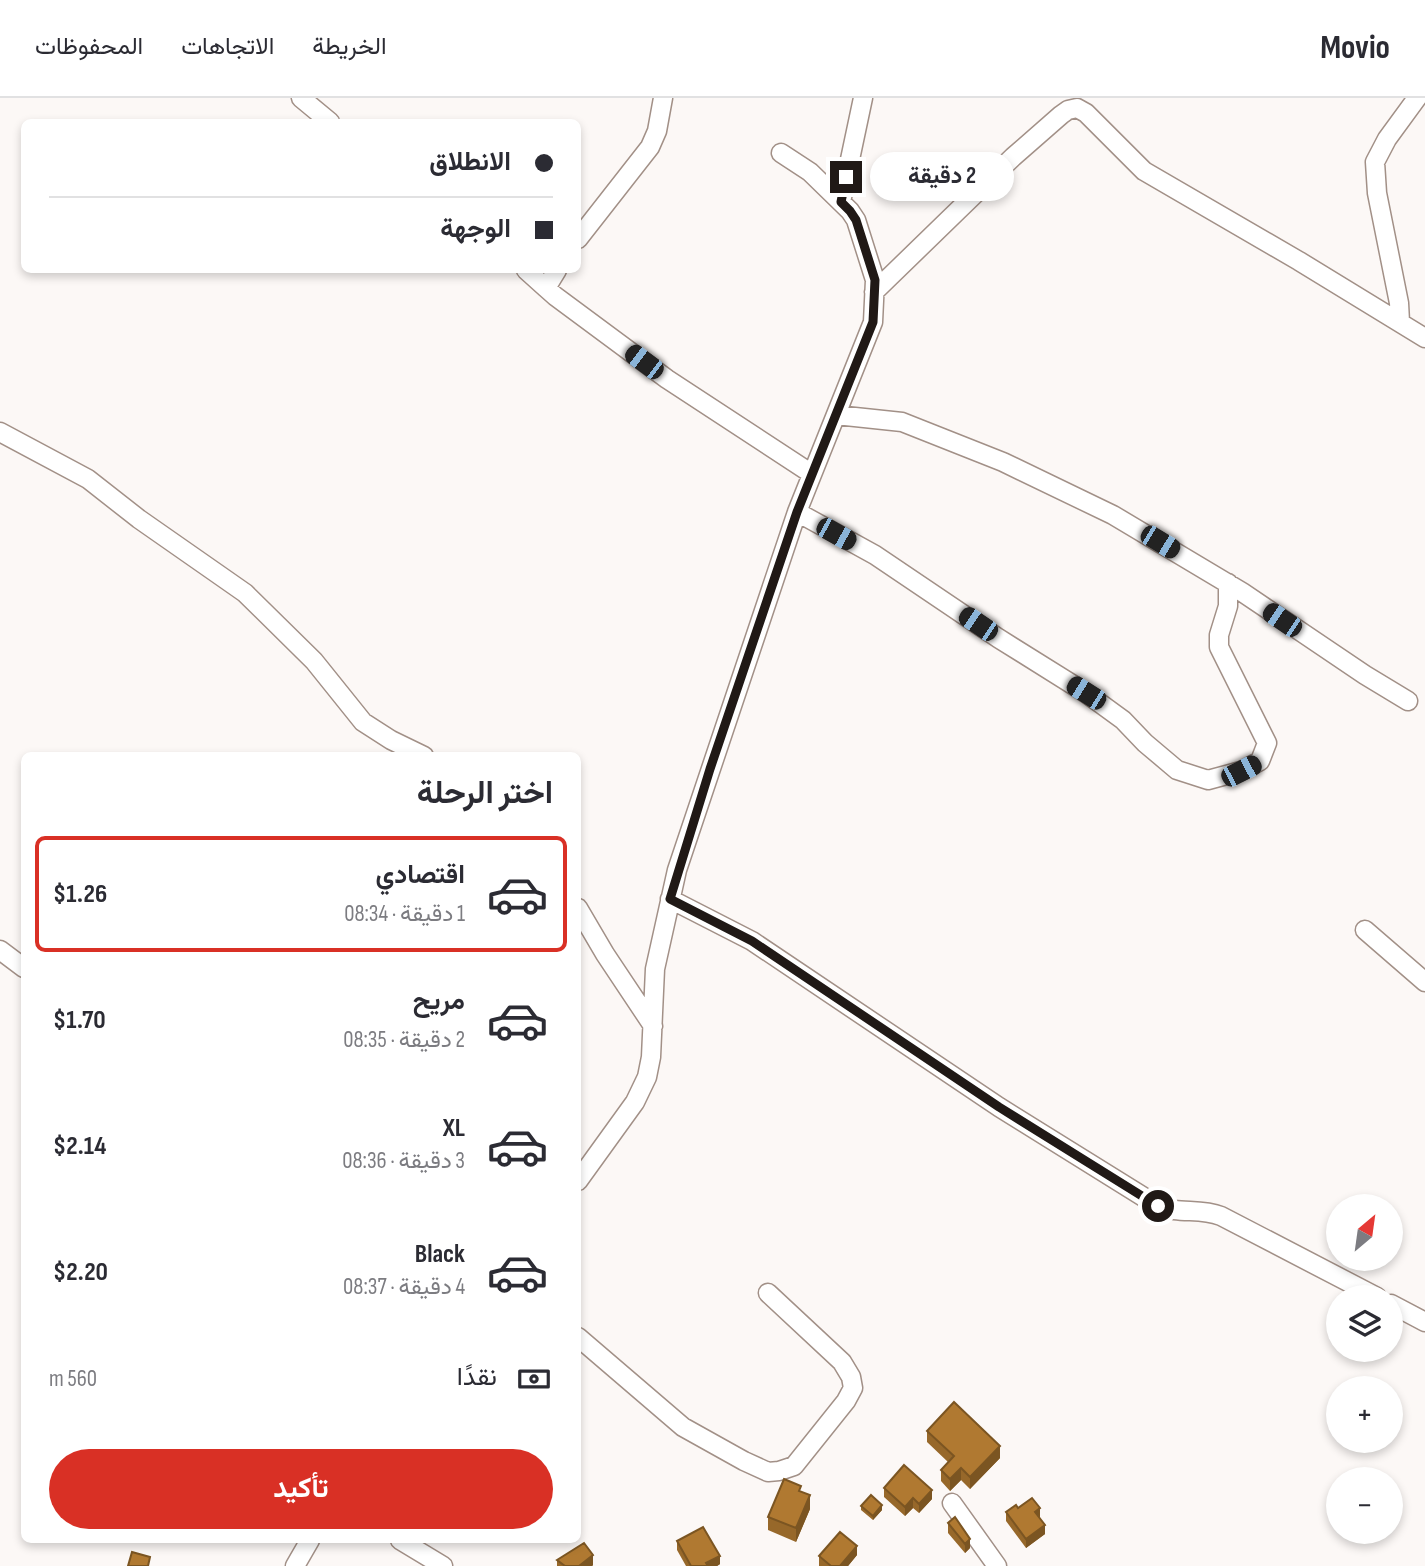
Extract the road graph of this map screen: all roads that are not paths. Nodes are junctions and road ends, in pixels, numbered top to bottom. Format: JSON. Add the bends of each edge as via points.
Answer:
{"nodes":[{"id":1,"x":301,"y":98,"type":"edge"},
{"id":2,"x":663,"y":98,"type":"edge"},
{"id":3,"x":863,"y":98,"type":"edge"},
{"id":4,"x":1417,"y":98,"type":"edge"},
{"id":5,"x":326,"y":119,"type":"edge"},
{"id":6,"x":781,"y":153,"type":"dead end"},
{"id":7,"x":841,"y":202,"type":"junction"},
{"id":8,"x":581,"y":235,"type":"edge"},
{"id":9,"x":530,"y":273,"type":"edge"},
{"id":10,"x":555,"y":273,"type":"edge"},
{"id":11,"x":547,"y":288,"type":"junction"},
{"id":12,"x":874,"y":292,"type":"junction"},
{"id":13,"x":1400,"y":322,"type":"junction"},
{"id":14,"x":1425,"y":338,"type":"edge"},
{"id":15,"x":836,"y":415,"type":"junction"},
{"id":16,"x":0,"y":432,"type":"edge"},
{"id":17,"x":812,"y":474,"type":"junction"},
{"id":18,"x":797,"y":512,"type":"junction"},
{"id":19,"x":1228,"y":583,"type":"junction"},
{"id":20,"x":1408,"y":701,"type":"dead end"},
{"id":21,"x":416,"y":752,"type":"edge"},
{"id":22,"x":670,"y":899,"type":"junction"},
{"id":23,"x":581,"y":913,"type":"edge"},
{"id":24,"x":1365,"y":930,"type":"dead end"},
{"id":25,"x":0,"y":950,"type":"edge"},
{"id":26,"x":21,"y":966,"type":"edge"},
{"id":27,"x":1425,"y":982,"type":"edge"},
{"id":28,"x":653,"y":1026,"type":"junction"},
{"id":29,"x":581,"y":1177,"type":"edge"},
{"id":30,"x":1354,"y":1285,"type":"edge"},
{"id":31,"x":768,"y":1293,"type":"dead end"},
{"id":32,"x":1403,"y":1310,"type":"edge"},
{"id":33,"x":1425,"y":1322,"type":"edge"},
{"id":34,"x":581,"y":1340,"type":"edge"},
{"id":35,"x":952,"y":1503,"type":"dead end"},
{"id":36,"x":308,"y":1543,"type":"edge"},
{"id":37,"x":405,"y":1543,"type":"edge"},
{"id":38,"x":295,"y":1566,"type":"edge"},
{"id":39,"x":443,"y":1566,"type":"edge"},
{"id":40,"x":997,"y":1566,"type":"edge"}],
"edges":[{"from":1,"to":5,"type":"street"},
{"from":2,"to":8,"type":"street","via":[[650,147]]},
{"from":3,"to":7,"type":"street"},
{"from":4,"to":13,"type":"street","via":[[1375,162]]},
{"from":6,"to":7,"type":"street","via":[[810,172]]},
{"from":7,"to":12,"type":"street","via":[[856,220],[875,280]]},
{"from":9,"to":11,"type":"street"},
{"from":10,"to":11,"type":"street"},
{"from":11,"to":17,"type":"street","via":[[667,379]]},
{"from":12,"to":13,"type":"street","via":[[1013,157],[1068,110],[1077,108],[1144,171]]},
{"from":12,"to":15,"type":"street","via":[[873,322]]},
{"from":13,"to":14,"type":"street"},
{"from":15,"to":17,"type":"street"},
{"from":15,"to":19,"type":"street","via":[[902,422],[1003,462],[1113,515]]},
{"from":16,"to":21,"type":"street","via":[[88,479],[245,593],[314,661],[363,722]]},
{"from":17,"to":18,"type":"street"},
{"from":18,"to":19,"type":"street","via":[[875,555],[1086,693],[1124,720],[1177,770],[1208,780],[1261,761],[1267,743],[1219,647]]},
{"from":18,"to":22,"type":"street"},
{"from":19,"to":20,"type":"street"},
{"from":22,"to":28,"type":"street","via":[[655,969]]},
{"from":22,"to":30,"type":"street","via":[[752,941],[999,1107],[1150,1201],[1173,1210],[1221,1216]]},
{"from":23,"to":28,"type":"street"},
{"from":24,"to":27,"type":"street"},
{"from":25,"to":26,"type":"street"},
{"from":28,"to":29,"type":"street","via":[[647,1077],[635,1102]]},
{"from":31,"to":34,"type":"street","via":[[842,1362],[853,1388],[794,1466],[779,1471],[768,1472],[744,1461],[683,1427]]},
{"from":32,"to":33,"type":"street"},
{"from":35,"to":40,"type":"street"},
{"from":36,"to":38,"type":"street"},
{"from":37,"to":39,"type":"street"}]}
